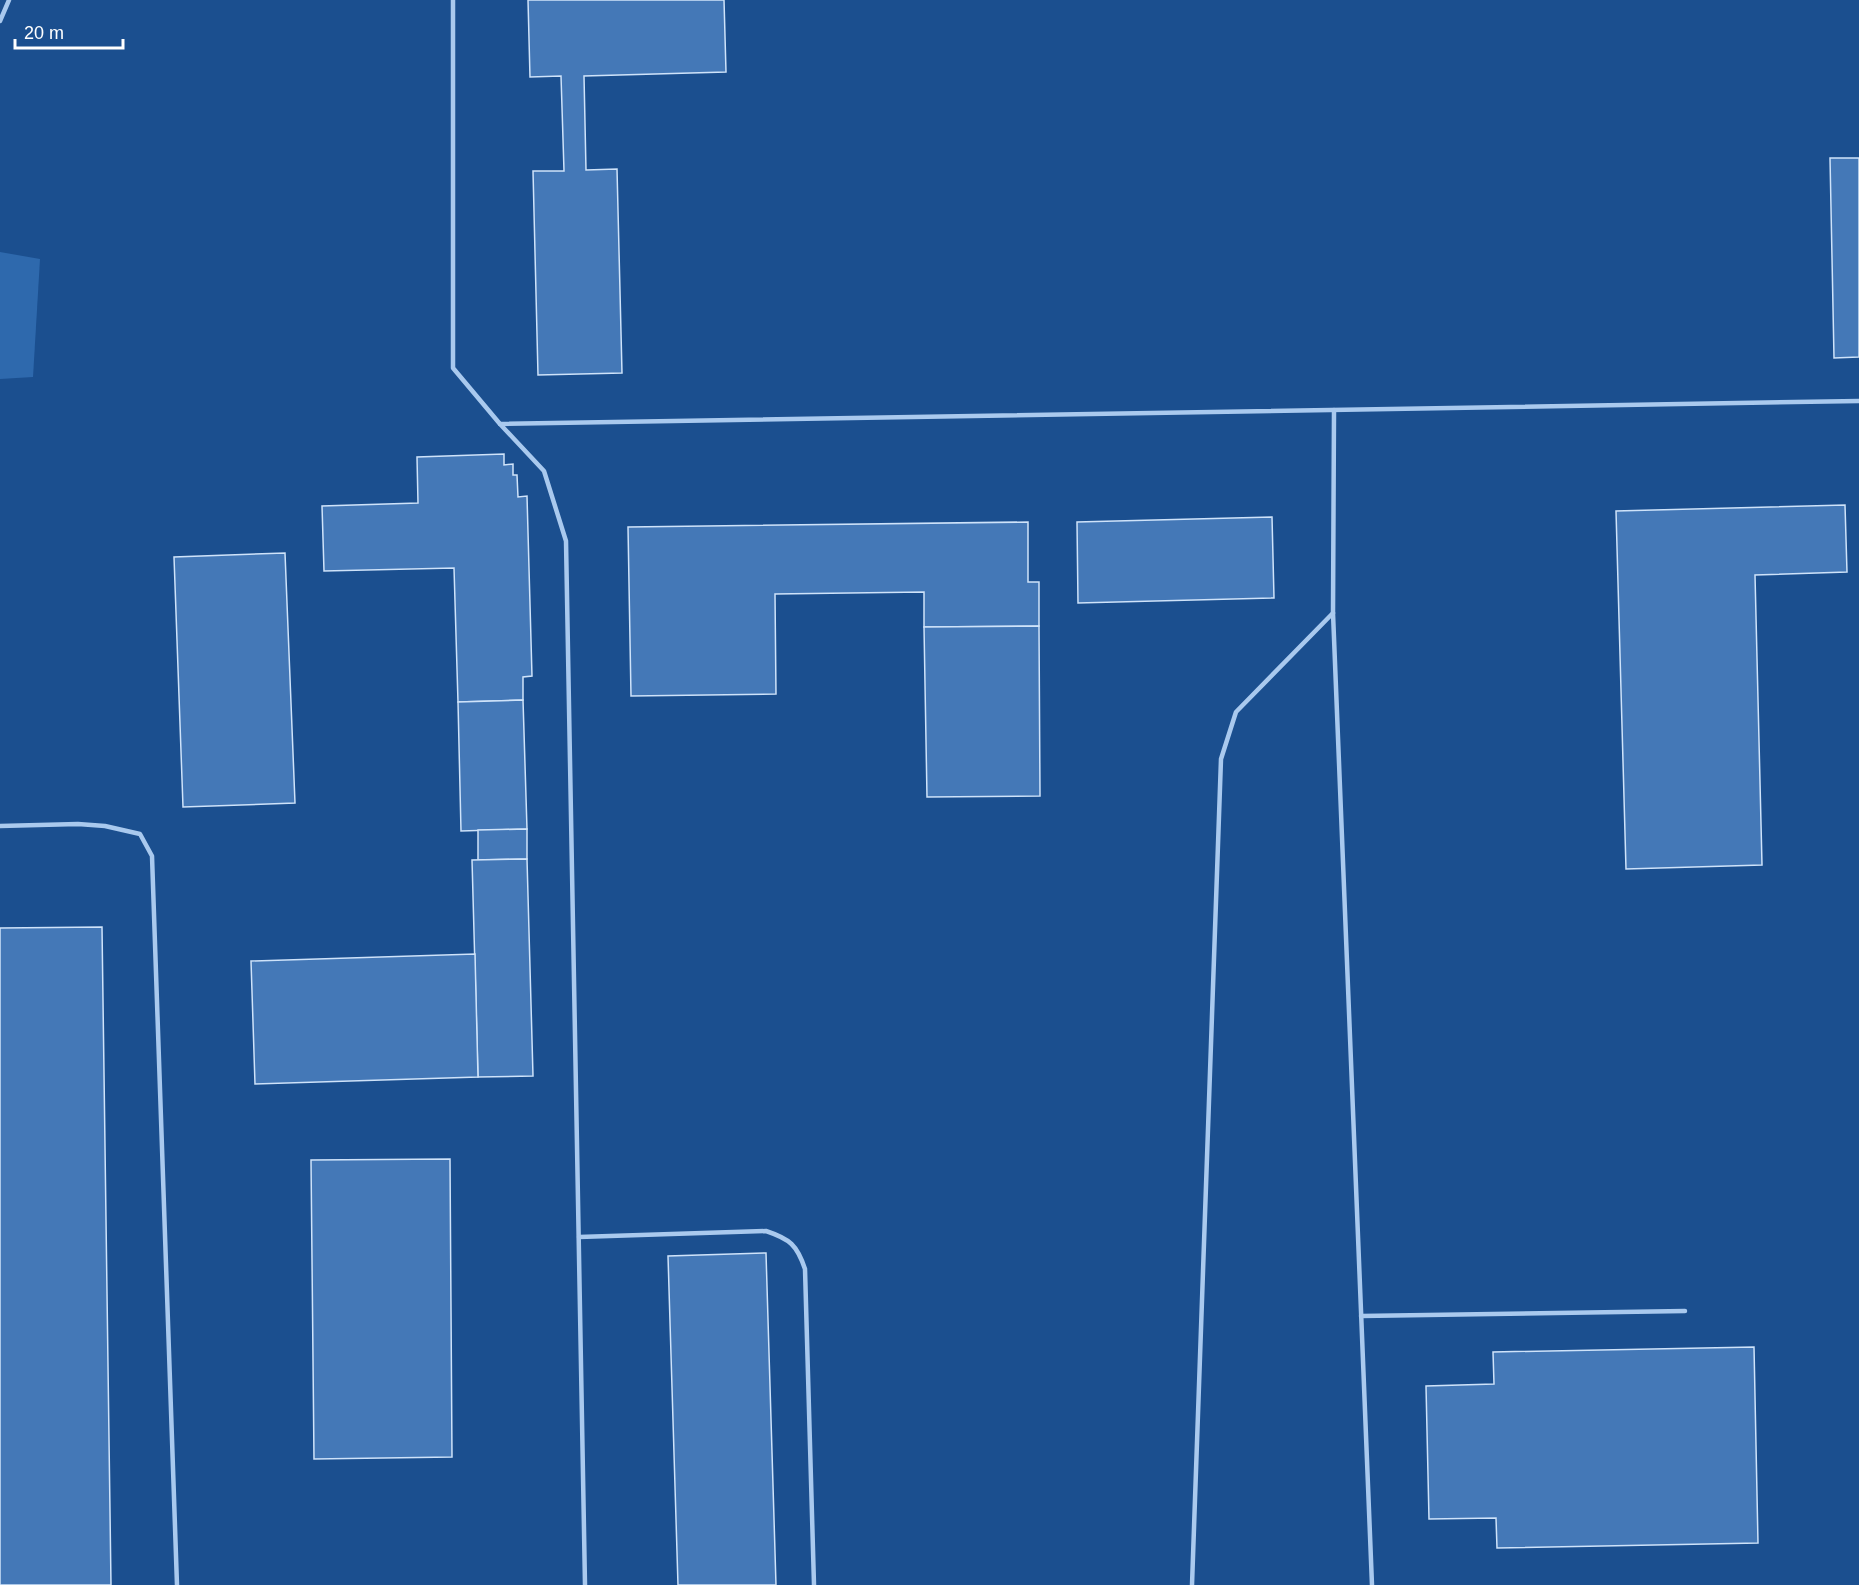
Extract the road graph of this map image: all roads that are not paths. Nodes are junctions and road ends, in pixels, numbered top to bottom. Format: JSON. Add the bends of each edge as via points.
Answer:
{"nodes":[{"id":1,"x":9,"y":0,"type":"edge"},
{"id":2,"x":453,"y":0,"type":"edge"},
{"id":3,"x":0,"y":21,"type":"edge"},
{"id":4,"x":1859,"y":400,"type":"edge"},
{"id":5,"x":1334,"y":410,"type":"junction"},
{"id":6,"x":500,"y":424,"type":"junction"},
{"id":7,"x":1333,"y":613,"type":"junction"},
{"id":8,"x":0,"y":826,"type":"edge"},
{"id":9,"x":579,"y":1237,"type":"junction"},
{"id":10,"x":1685,"y":1311,"type":"dead end"},
{"id":11,"x":1361,"y":1316,"type":"junction"},
{"id":12,"x":177,"y":1585,"type":"edge"},
{"id":13,"x":585,"y":1585,"type":"edge"},
{"id":14,"x":814,"y":1585,"type":"edge"},
{"id":15,"x":1192,"y":1585,"type":"edge"},
{"id":16,"x":1372,"y":1585,"type":"edge"}],
"edges":[{"from":1,"to":3,"type":"lane"},
{"from":2,"to":6,"type":"lane","via":[[453,368]]},
{"from":4,"to":5,"type":"lane"},
{"from":5,"to":6,"type":"lane"},
{"from":5,"to":7,"type":"lane"},
{"from":6,"to":9,"type":"lane","via":[[544,471],[566,541]]},
{"from":7,"to":11,"type":"lane"},
{"from":7,"to":15,"type":"lane","via":[[1236,712],[1221,759]]},
{"from":8,"to":12,"type":"lane","via":[[105,826],[140,834],[152,856]]},
{"from":9,"to":13,"type":"lane"},
{"from":9,"to":14,"type":"lane","via":[[766,1232],[784,1238],[799,1251],[805,1269]]},
{"from":10,"to":11,"type":"lane"},
{"from":11,"to":16,"type":"lane"}]}
